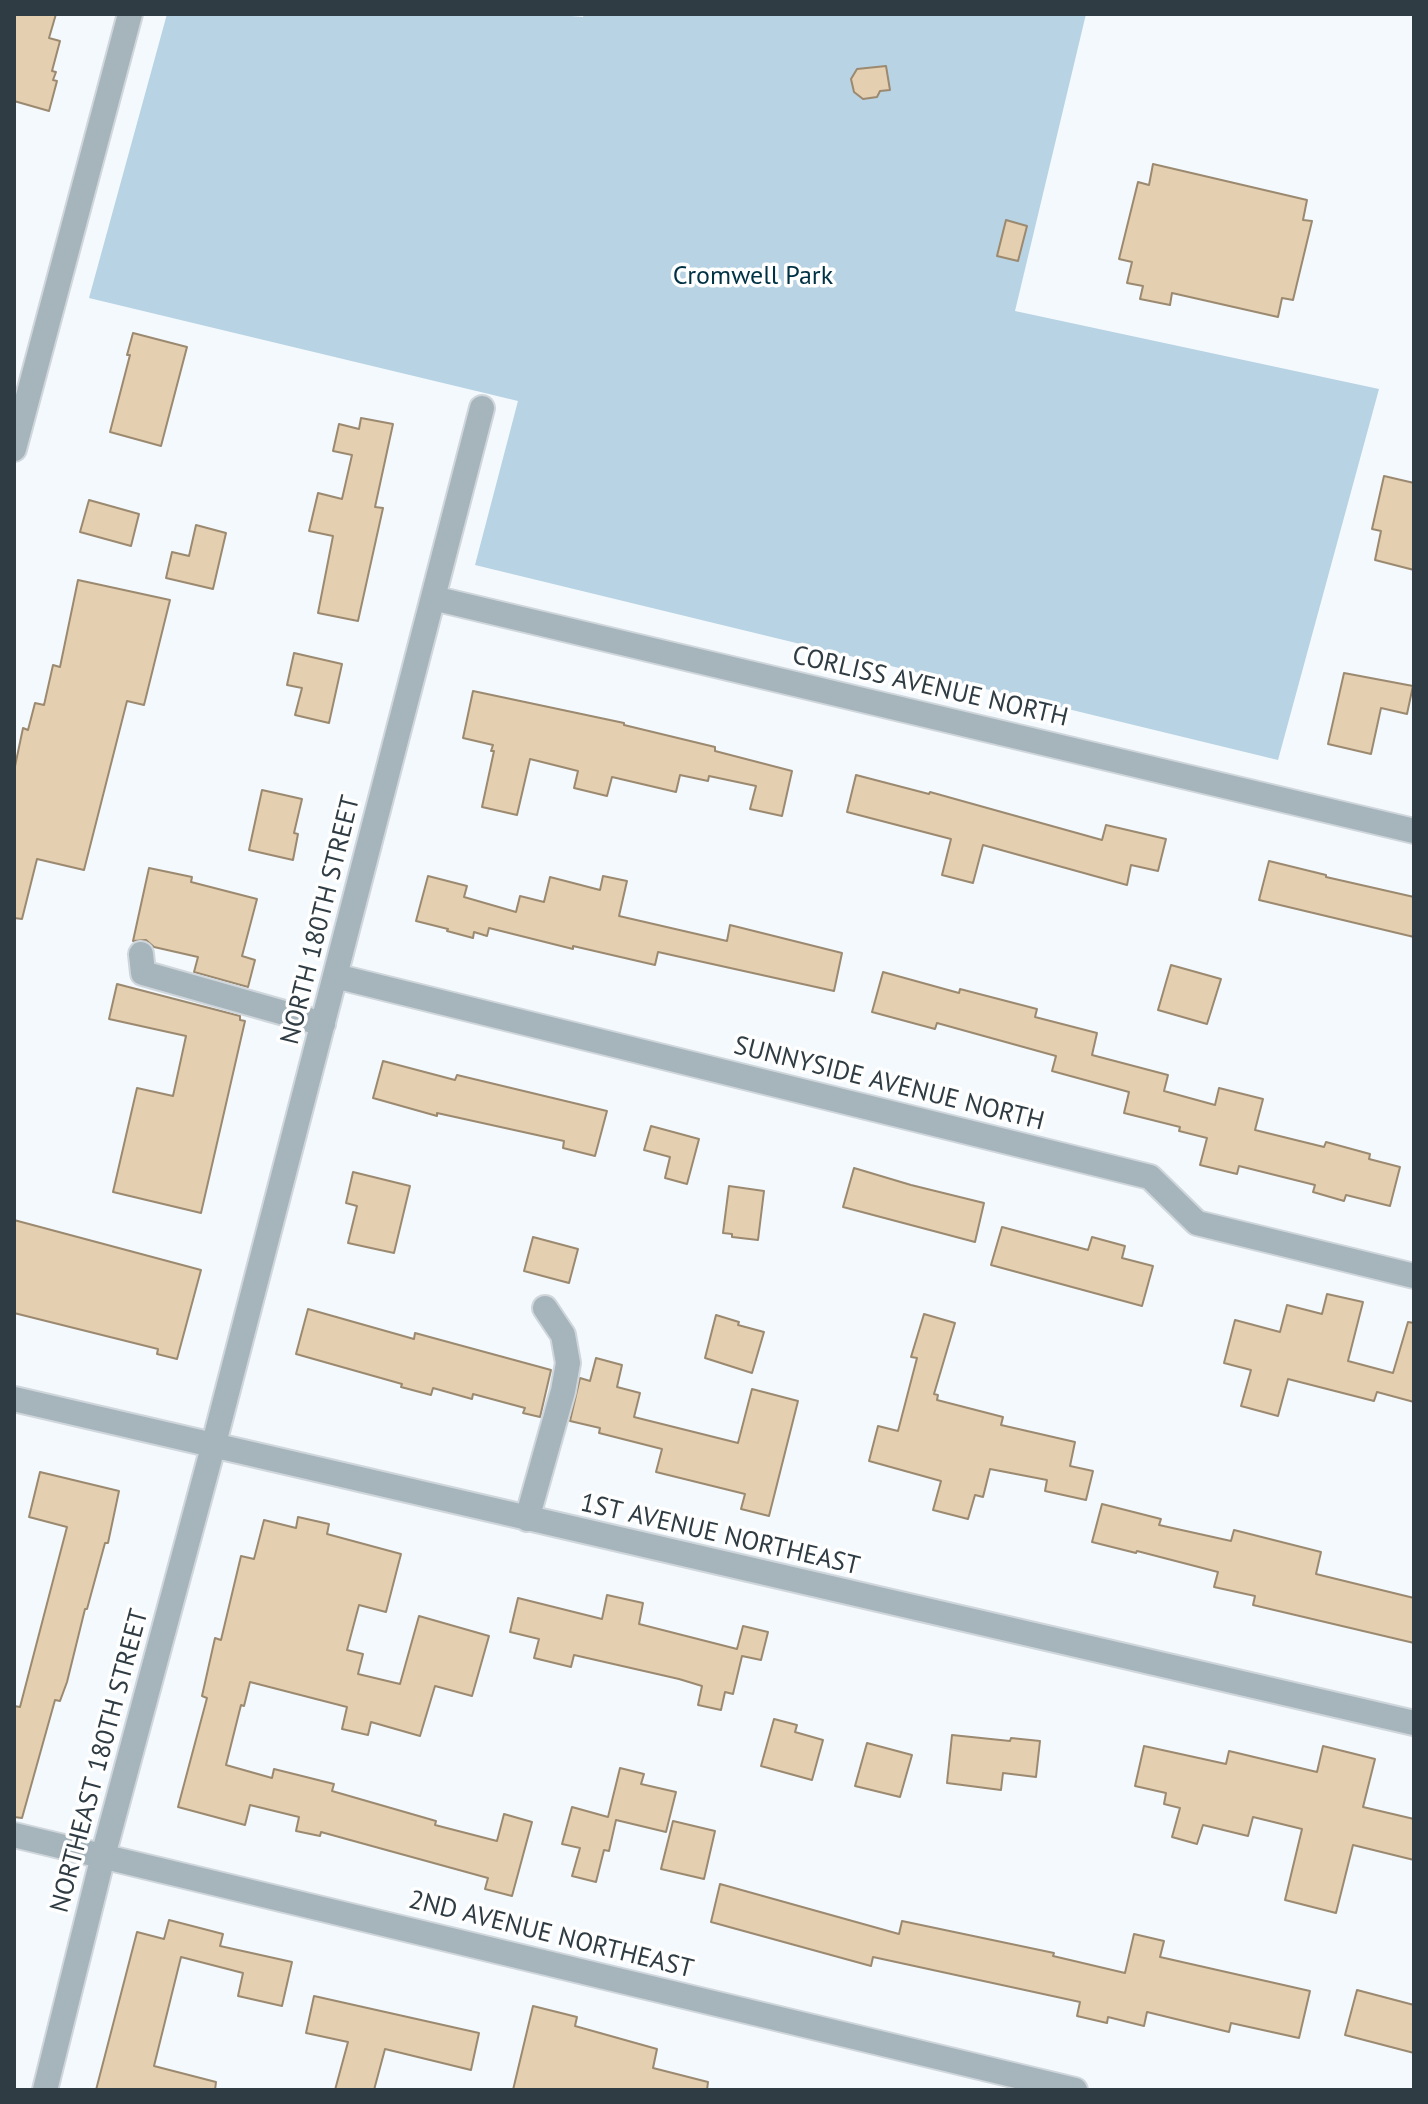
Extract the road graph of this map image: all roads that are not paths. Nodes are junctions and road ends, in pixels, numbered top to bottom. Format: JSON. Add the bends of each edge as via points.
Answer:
{"nodes":[{"id":1,"x":130,"y":14,"type":"edge"},
{"id":2,"x":482,"y":408,"type":"dead end"},
{"id":3,"x":14,"y":449,"type":"edge"},
{"id":4,"x":433,"y":598,"type":"junction"},
{"id":5,"x":1414,"y":831,"type":"edge"},
{"id":6,"x":141,"y":954,"type":"dead end"},
{"id":7,"x":335,"y":976,"type":"junction"},
{"id":8,"x":323,"y":1024,"type":"junction"},
{"id":9,"x":1414,"y":1276,"type":"edge"},
{"id":10,"x":545,"y":1308,"type":"dead end"},
{"id":11,"x":14,"y":1399,"type":"edge"},
{"id":12,"x":213,"y":1447,"type":"junction"},
{"id":13,"x":527,"y":1519,"type":"junction"},
{"id":14,"x":1414,"y":1723,"type":"edge"},
{"id":15,"x":14,"y":1835,"type":"edge"},
{"id":16,"x":103,"y":1856,"type":"junction"},
{"id":17,"x":45,"y":2090,"type":"edge"},
{"id":18,"x":1075,"y":2090,"type":"edge"}],
"edges":[{"from":1,"to":3,"type":"street"},
{"from":2,"to":4,"type":"street","name":"NORTH 180TH STREET"},
{"from":4,"to":5,"type":"street","name":"CORLISS AVENUE NORTH"},
{"from":4,"to":7,"type":"street","name":"NORTH 180TH STREET"},
{"from":6,"to":8,"type":"street","via":[[143,973]]},
{"from":7,"to":8,"type":"street","name":"NORTH 180TH STREET"},
{"from":7,"to":9,"type":"street","name":"SUNNYSIDE AVENUE NORTH","via":[[1150,1177],[1197,1223]]},
{"from":8,"to":12,"type":"street","name":"NORTH 180TH STREET"},
{"from":10,"to":13,"type":"street","via":[[563,1335],[568,1363]]},
{"from":11,"to":12,"type":"street","name":"1ST AVENUE NORTHEAST"},
{"from":12,"to":13,"type":"street","name":"1ST AVENUE NORTHEAST"},
{"from":12,"to":16,"type":"street","name":"NORTHEAST 180TH STREET"},
{"from":13,"to":14,"type":"street","name":"1ST AVENUE NORTHEAST"},
{"from":15,"to":16,"type":"street","name":"2ND AVENUE NORTHEAST"},
{"from":16,"to":17,"type":"street","name":"NORTHEAST 180TH STREET"},
{"from":16,"to":18,"type":"street","name":"2ND AVENUE NORTHEAST"}]}
